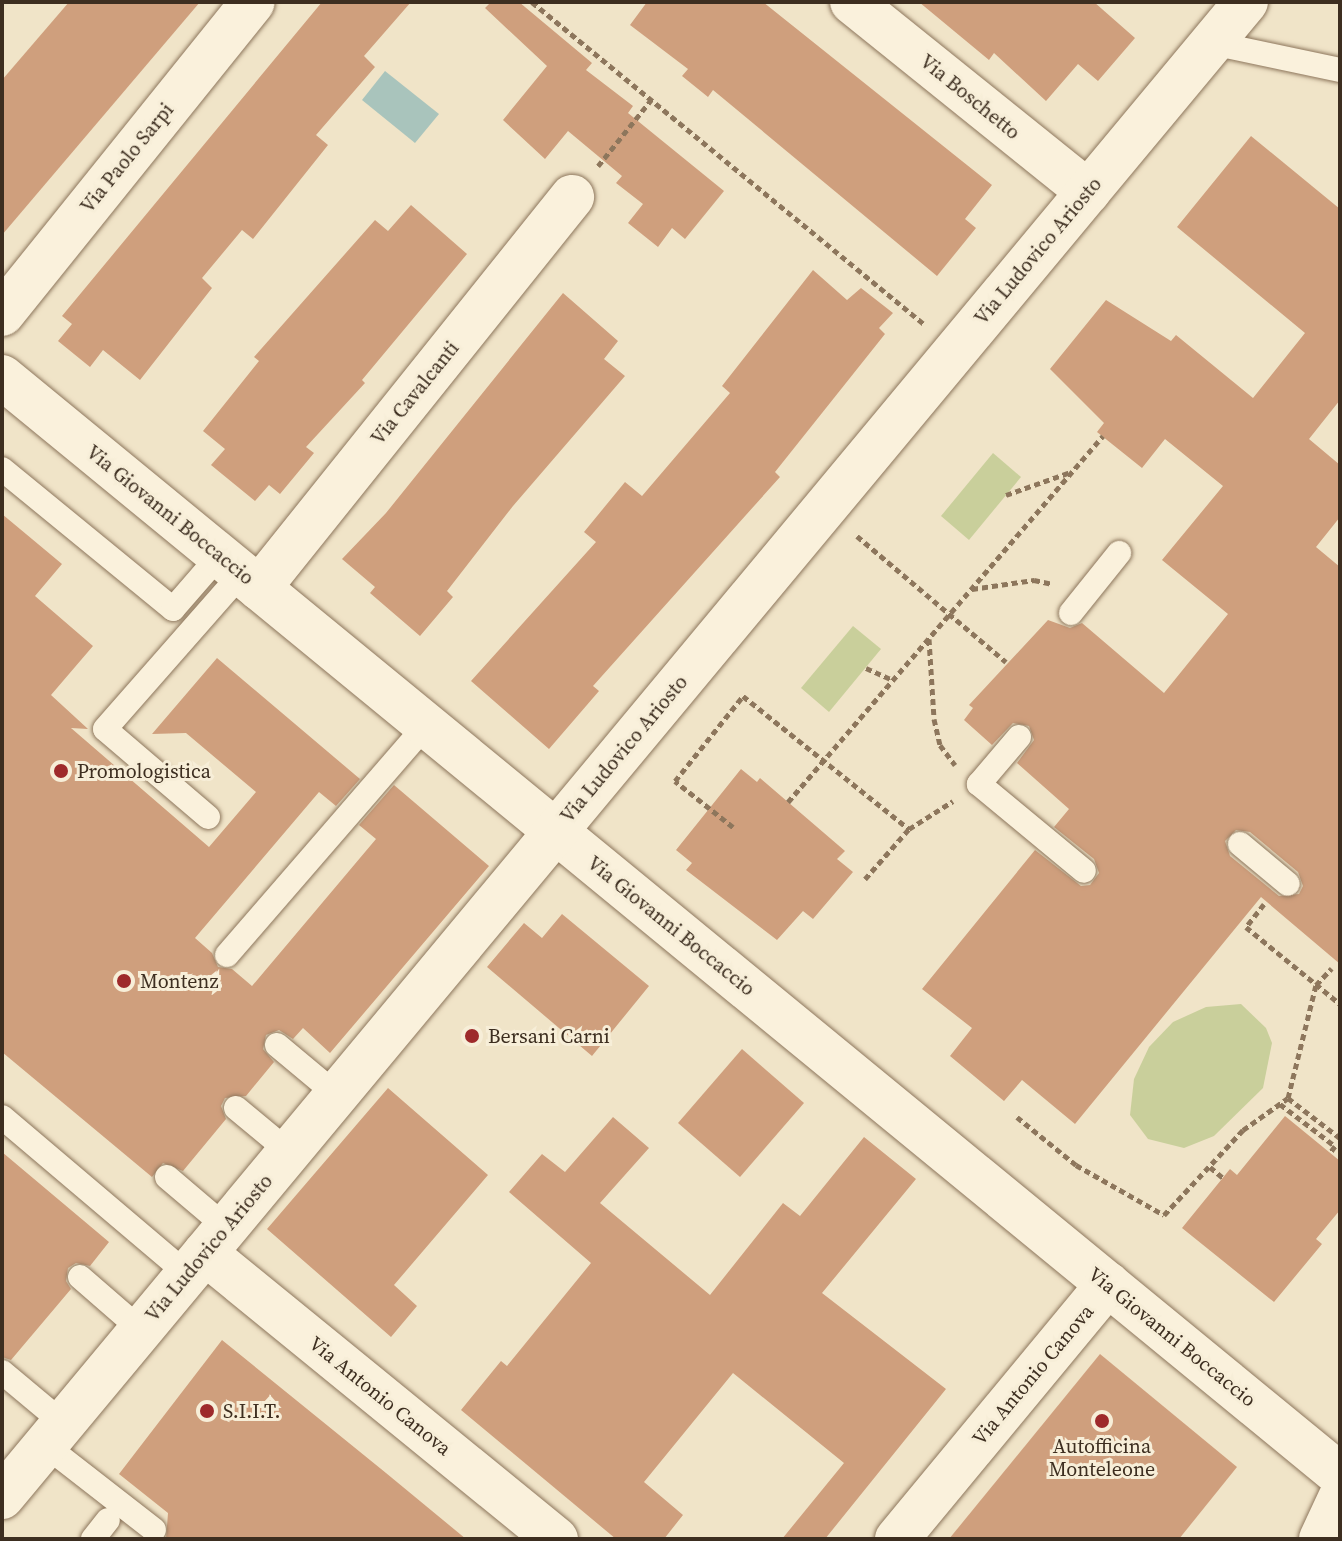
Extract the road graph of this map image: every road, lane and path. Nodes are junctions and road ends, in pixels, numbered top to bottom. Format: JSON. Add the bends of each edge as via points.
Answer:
{"nodes":[{"id":1,"x":253,"y":2,"type":"edge"},
{"id":2,"x":532,"y":2,"type":"edge"},
{"id":3,"x":852,"y":2,"type":"edge"},
{"id":4,"x":1246,"y":2,"type":"edge"},
{"id":5,"x":1212,"y":43,"type":"junction"},
{"id":6,"x":1340,"y":70,"type":"edge"},
{"id":7,"x":651,"y":100,"type":"junction"},
{"id":8,"x":1088,"y":192,"type":"junction"},
{"id":9,"x":572,"y":197,"type":"joint"},
{"id":10,"x":2,"y":314,"type":"edge"},
{"id":11,"x":956,"y":350,"type":"junction"},
{"id":12,"x":2,"y":377,"type":"edge"},
{"id":13,"x":1103,"y":436,"type":"dead end"},
{"id":14,"x":2,"y":469,"type":"edge"},
{"id":15,"x":1072,"y":472,"type":"junction"},
{"id":16,"x":1006,"y":495,"type":"dead end"},
{"id":17,"x":825,"y":508,"type":"junction"},
{"id":18,"x":1119,"y":553,"type":"dead end"},
{"id":19,"x":240,"y":573,"type":"junction"},
{"id":20,"x":972,"y":589,"type":"junction"},
{"id":21,"x":1076,"y":606,"type":"joint"},
{"id":22,"x":950,"y":615,"type":"junction"},
{"id":23,"x":929,"y":639,"type":"junction"},
{"id":24,"x":1006,"y":662,"type":"dead end"},
{"id":25,"x":866,"y":668,"type":"dead end"},
{"id":26,"x":893,"y":680,"type":"junction"},
{"id":27,"x":426,"y":725,"type":"junction"},
{"id":28,"x":1019,"y":737,"type":"dead end"},
{"id":29,"x":824,"y":761,"type":"junction"},
{"id":30,"x":979,"y":784,"type":"junction"},
{"id":31,"x":788,"y":802,"type":"dead end"},
{"id":32,"x":208,"y":817,"type":"dead end"},
{"id":33,"x":733,"y":827,"type":"dead end"},
{"id":34,"x":909,"y":829,"type":"junction"},
{"id":35,"x":555,"y":832,"type":"junction"},
{"id":36,"x":1240,"y":844,"type":"dead end"},
{"id":37,"x":1084,"y":871,"type":"dead end"},
{"id":38,"x":865,"y":879,"type":"dead end"},
{"id":39,"x":1286,"y":882,"type":"joint"},
{"id":40,"x":227,"y":955,"type":"dead end"},
{"id":41,"x":1332,"y":968,"type":"dead end"},
{"id":42,"x":1316,"y":985,"type":"junction"},
{"id":43,"x":1340,"y":1004,"type":"edge"},
{"id":44,"x":277,"y":1045,"type":"dead end"},
{"id":45,"x":337,"y":1095,"type":"junction"},
{"id":46,"x":1288,"y":1098,"type":"junction"},
{"id":47,"x":1280,"y":1104,"type":"junction"},
{"id":48,"x":236,"y":1108,"type":"dead end"},
{"id":49,"x":2,"y":1117,"type":"edge"},
{"id":50,"x":1017,"y":1117,"type":"dead end"},
{"id":51,"x":1340,"y":1138,"type":"edge"},
{"id":52,"x":289,"y":1152,"type":"junction"},
{"id":53,"x":1330,"y":1153,"type":"dead end"},
{"id":54,"x":1210,"y":1167,"type":"junction"},
{"id":55,"x":167,"y":1177,"type":"dead end"},
{"id":56,"x":1223,"y":1178,"type":"dead end"},
{"id":57,"x":206,"y":1251,"type":"junction"},
{"id":58,"x":80,"y":1277,"type":"dead end"},
{"id":59,"x":1108,"y":1284,"type":"junction"},
{"id":60,"x":141,"y":1330,"type":"junction"},
{"id":61,"x":2,"y":1372,"type":"edge"},
{"id":62,"x":54,"y":1434,"type":"junction"},
{"id":63,"x":1340,"y":1475,"type":"edge"},
{"id":64,"x":2,"y":1497,"type":"edge"},
{"id":65,"x":1340,"y":1498,"type":"edge"},
{"id":66,"x":108,"y":1520,"type":"dead end"},
{"id":67,"x":154,"y":1530,"type":"dead end"},
{"id":68,"x":93,"y":1539,"type":"edge"},
{"id":69,"x":556,"y":1539,"type":"edge"},
{"id":70,"x":897,"y":1539,"type":"edge"},
{"id":71,"x":1321,"y":1539,"type":"edge"}],
"edges":[{"from":1,"to":10,"type":"street","name":"Via Paolo Sarpi"},
{"from":2,"to":7,"type":"path"},
{"from":3,"to":8,"type":"street","name":"Via Boschetto"},
{"from":4,"to":5,"type":"street","name":"Via Ludovico Ariosto"},
{"from":5,"to":6,"type":"lane"},
{"from":5,"to":8,"type":"street","name":"Via Ludovico Ariosto"},
{"from":7,"to":9,"type":"path"},
{"from":7,"to":11,"type":"path"},
{"from":8,"to":11,"type":"street","name":"Via Ludovico Ariosto"},
{"from":9,"to":19,"type":"street","name":"Via Cavalcanti"},
{"from":11,"to":17,"type":"street","name":"Via Ludovico Ariosto"},
{"from":12,"to":19,"type":"street","name":"Via Giovanni Boccaccio"},
{"from":13,"to":15,"type":"path"},
{"from":14,"to":19,"type":"lane","via":[[173,609]]},
{"from":15,"to":16,"type":"path"},
{"from":15,"to":20,"type":"path"},
{"from":17,"to":22,"type":"path"},
{"from":17,"to":35,"type":"street","name":"Via Ludovico Ariosto"},
{"from":18,"to":21,"type":"lane"},
{"from":19,"to":27,"type":"street","name":"Via Giovanni Boccaccio"},
{"from":19,"to":32,"type":"lane","via":[[105,729]]},
{"from":20,"to":21,"type":"path","via":[[1034,580]]},
{"from":20,"to":22,"type":"path"},
{"from":22,"to":23,"type":"path"},
{"from":22,"to":24,"type":"path"},
{"from":23,"to":26,"type":"path"},
{"from":23,"to":30,"type":"path","via":[[940,745],[948,759]]},
{"from":25,"to":26,"type":"path"},
{"from":26,"to":29,"type":"path"},
{"from":27,"to":35,"type":"street","name":"Via Giovanni Boccaccio"},
{"from":27,"to":40,"type":"lane"},
{"from":28,"to":30,"type":"lane"},
{"from":29,"to":31,"type":"path"},
{"from":29,"to":33,"type":"path","via":[[743,696],[675,781]]},
{"from":29,"to":34,"type":"path"},
{"from":30,"to":34,"type":"path"},
{"from":30,"to":37,"type":"lane"},
{"from":34,"to":38,"type":"path"},
{"from":35,"to":45,"type":"street","name":"Via Ludovico Ariosto"},
{"from":35,"to":59,"type":"street","name":"Via Giovanni Boccaccio"},
{"from":36,"to":39,"type":"lane"},
{"from":39,"to":42,"type":"path","via":[[1246,927]]},
{"from":41,"to":42,"type":"path"},
{"from":42,"to":43,"type":"path"},
{"from":42,"to":46,"type":"path"},
{"from":44,"to":45,"type":"lane"},
{"from":45,"to":52,"type":"street","name":"Via Ludovico Ariosto"},
{"from":46,"to":47,"type":"path"},
{"from":46,"to":51,"type":"path"},
{"from":47,"to":53,"type":"path","via":[[1335,1146]]},
{"from":47,"to":54,"type":"path","via":[[1243,1130]]},
{"from":48,"to":52,"type":"lane"},
{"from":49,"to":57,"type":"lane"},
{"from":50,"to":54,"type":"path","via":[[1076,1165],[1164,1215]]},
{"from":52,"to":57,"type":"street","name":"Via Ludovico Ariosto"},
{"from":54,"to":56,"type":"path"},
{"from":55,"to":57,"type":"lane"},
{"from":57,"to":60,"type":"street","name":"Via Ludovico Ariosto"},
{"from":57,"to":69,"type":"street","name":"Via Antonio Canova"},
{"from":58,"to":60,"type":"lane"},
{"from":59,"to":63,"type":"street","name":"Via Giovanni Boccaccio"},
{"from":59,"to":70,"type":"street","name":"Via Antonio Canova"},
{"from":60,"to":62,"type":"street","name":"Via Ludovico Ariosto"},
{"from":61,"to":62,"type":"lane"},
{"from":62,"to":64,"type":"street","name":"Via Ludovico Ariosto"},
{"from":62,"to":67,"type":"lane"},
{"from":65,"to":71,"type":"street"},
{"from":66,"to":68,"type":"lane"}]}
